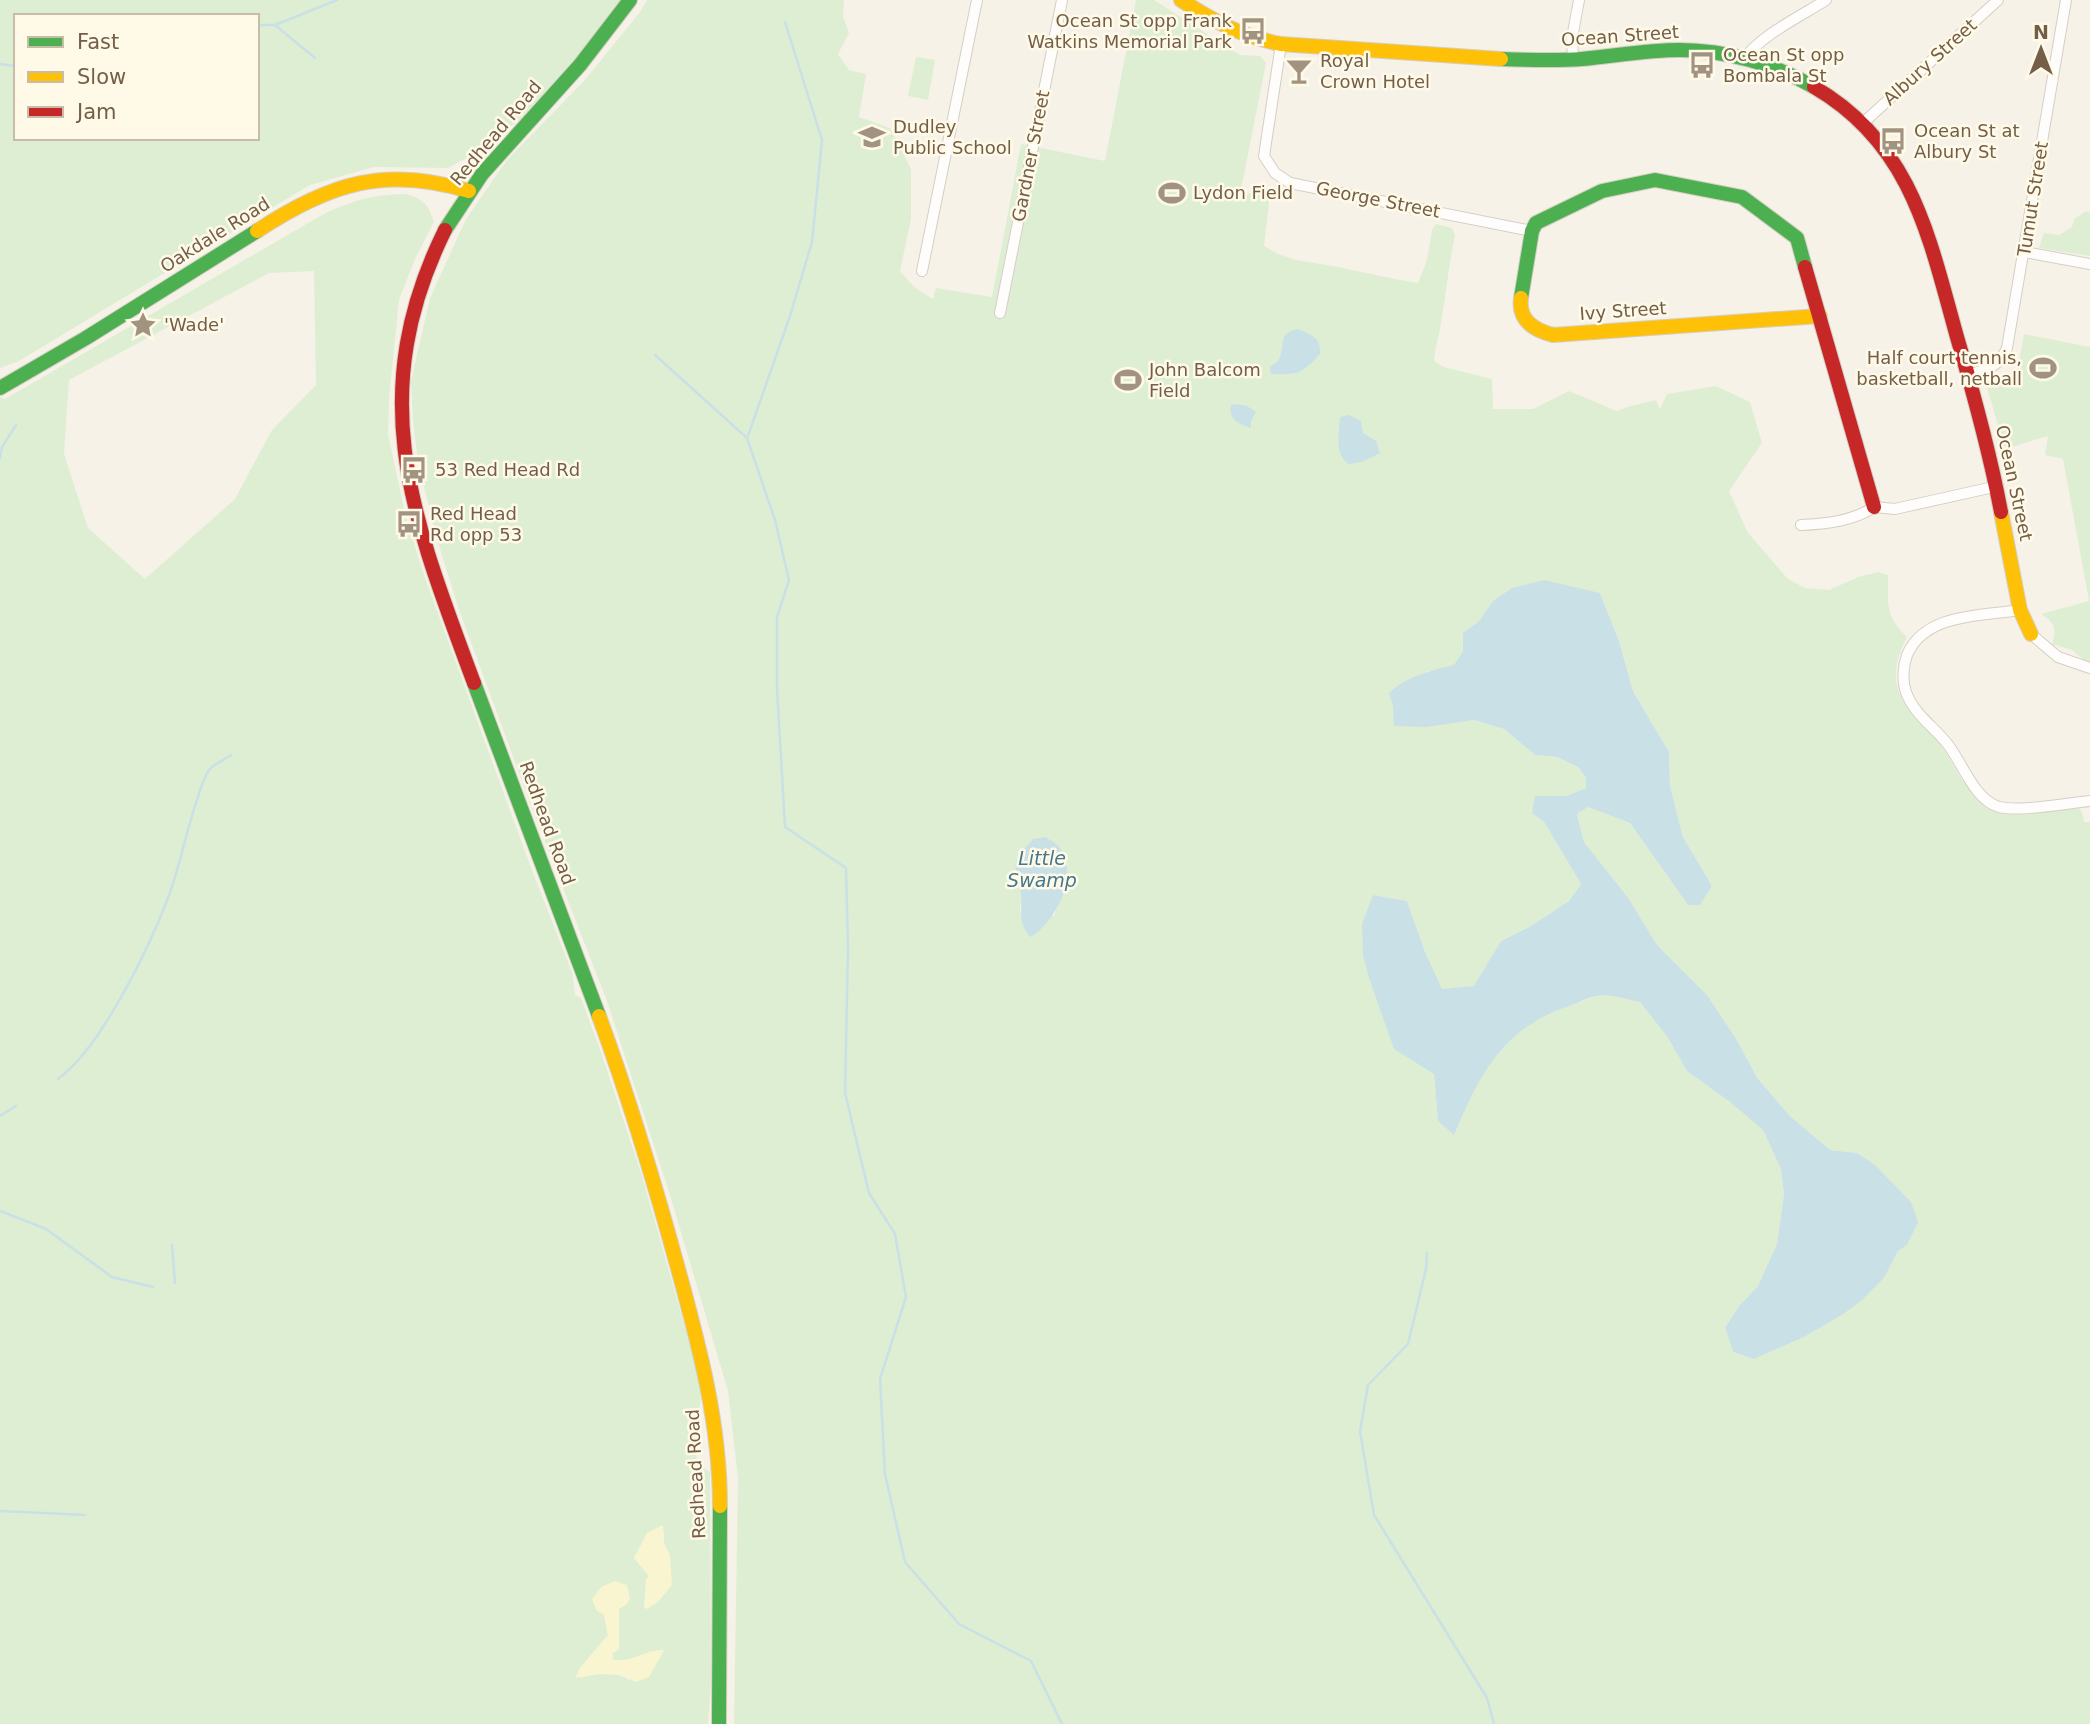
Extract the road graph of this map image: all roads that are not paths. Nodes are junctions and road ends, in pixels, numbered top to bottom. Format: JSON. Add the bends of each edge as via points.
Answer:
{"nodes":[{"id":1,"x":630,"y":0,"type":"edge"},
{"id":2,"x":977,"y":0,"type":"edge"},
{"id":3,"x":1062,"y":0,"type":"edge"},
{"id":4,"x":1181,"y":0,"type":"edge"},
{"id":5,"x":1579,"y":0,"type":"edge"},
{"id":6,"x":1826,"y":0,"type":"edge"},
{"id":7,"x":1998,"y":0,"type":"edge"},
{"id":8,"x":2066,"y":0,"type":"edge"},
{"id":9,"x":1281,"y":44,"type":"junction"},
{"id":10,"x":1573,"y":59,"type":"junction"},
{"id":11,"x":1744,"y":59,"type":"junction"},
{"id":12,"x":1863,"y":123,"type":"junction"},
{"id":13,"x":469,"y":191,"type":"junction"},
{"id":14,"x":1532,"y":231,"type":"junction"},
{"id":15,"x":2025,"y":252,"type":"junction"},
{"id":16,"x":2090,"y":264,"type":"edge"},
{"id":17,"x":922,"y":271,"type":"dead end"},
{"id":18,"x":1000,"y":313,"type":"dead end"},
{"id":19,"x":1820,"y":316,"type":"junction"},
{"id":20,"x":1968,"y":375,"type":"junction"},
{"id":21,"x":0,"y":388,"type":"edge"},
{"id":22,"x":1998,"y":486,"type":"junction"},
{"id":23,"x":1874,"y":507,"type":"junction"},
{"id":24,"x":1801,"y":525,"type":"dead end"},
{"id":25,"x":2020,"y":610,"type":"junction"},
{"id":26,"x":2031,"y":634,"type":"joint"},
{"id":27,"x":2090,"y":668,"type":"edge"},
{"id":28,"x":2090,"y":801,"type":"edge"},
{"id":29,"x":719,"y":1724,"type":"edge"}],
"edges":[{"from":1,"to":13,"type":"main road","name":"Redhead Road"},
{"from":2,"to":17,"type":"street"},
{"from":3,"to":18,"type":"street","name":"Gardner Street"},
{"from":4,"to":9,"type":"main road","name":"Ocean Street","via":[[1236,33]]},
{"from":5,"to":10,"type":"street"},
{"from":6,"to":11,"type":"street","via":[[1765,39]]},
{"from":7,"to":12,"type":"street","name":"Albury Street"},
{"from":8,"to":15,"type":"street","name":"Tumut Street"},
{"from":9,"to":10,"type":"main road","name":"Ocean Street"},
{"from":9,"to":14,"type":"street","name":"George Street","via":[[1264,156],[1275,173],[1290,183]]},
{"from":10,"to":11,"type":"main road","name":"Ocean Street","via":[[1684,50]]},
{"from":11,"to":12,"type":"main road","name":"Ocean Street","via":[[1809,85]]},
{"from":12,"to":20,"type":"main road","name":"Ocean Street","via":[[1921,213]]},
{"from":13,"to":21,"type":"main road","name":"Oakdale Road","via":[[418,178],[364,181],[333,189]]},
{"from":13,"to":29,"type":"main road","name":"Redhead Road","via":[[430,265],[411,321],[401,399],[405,466],[437,582],[623,1082],[702,1359],[715,1421],[719,1481]]},
{"from":14,"to":19,"type":"main road","via":[[1536,223],[1602,191],[1655,180],[1742,197],[1797,238]]},
{"from":14,"to":19,"type":"main road","name":"Ivy Street","via":[[1520,305],[1522,316],[1537,332],[1553,335]]},
{"from":15,"to":16,"type":"street"},
{"from":15,"to":20,"type":"street","name":"Tumut Street","via":[[2007,348],[1992,368]]},
{"from":19,"to":23,"type":"main road"},
{"from":20,"to":22,"type":"main road","name":"Ocean Street"},
{"from":22,"to":23,"type":"street","via":[[1895,509]]},
{"from":22,"to":25,"type":"main road","name":"Ocean Street"},
{"from":23,"to":24,"type":"street","via":[[1863,515]]},
{"from":25,"to":26,"type":"main road","name":"Ocean Street"},
{"from":25,"to":28,"type":"street","via":[[1931,627],[1911,646],[1905,661],[1906,692],[1989,802],[2014,808]]},
{"from":26,"to":27,"type":"street","name":"Ocean Street","via":[[2058,657]]}]}
